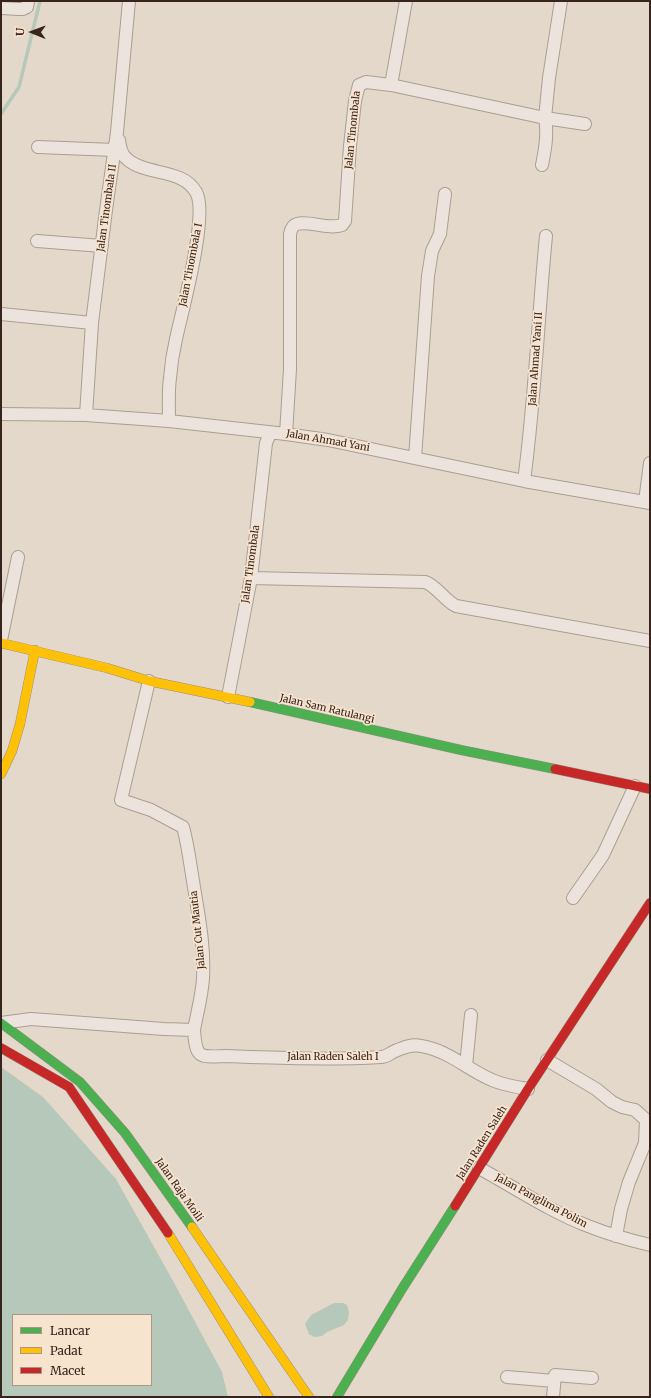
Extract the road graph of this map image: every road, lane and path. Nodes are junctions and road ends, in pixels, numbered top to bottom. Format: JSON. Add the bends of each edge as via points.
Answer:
{"nodes":[{"id":1,"x":28,"y":1,"type":"edge"},
{"id":2,"x":129,"y":1,"type":"edge"},
{"id":3,"x":406,"y":1,"type":"edge"},
{"id":4,"x":561,"y":1,"type":"edge"},
{"id":5,"x":1,"y":8,"type":"edge"},
{"id":6,"x":391,"y":85,"type":"junction"},
{"id":7,"x":545,"y":118,"type":"junction"},
{"id":8,"x":585,"y":124,"type":"dead end"},
{"id":9,"x":117,"y":132,"type":"junction"},
{"id":10,"x":38,"y":147,"type":"dead end"},
{"id":11,"x":115,"y":150,"type":"junction"},
{"id":12,"x":542,"y":165,"type":"dead end"},
{"id":13,"x":445,"y":194,"type":"dead end"},
{"id":14,"x":546,"y":236,"type":"dead end"},
{"id":15,"x":37,"y":241,"type":"dead end"},
{"id":16,"x":102,"y":246,"type":"junction"},
{"id":17,"x":1,"y":314,"type":"edge"},
{"id":18,"x":92,"y":323,"type":"junction"},
{"id":19,"x":1,"y":414,"type":"edge"},
{"id":20,"x":86,"y":415,"type":"junction"},
{"id":21,"x":169,"y":421,"type":"junction"},
{"id":22,"x":272,"y":432,"type":"junction"},
{"id":23,"x":286,"y":434,"type":"junction"},
{"id":24,"x":415,"y":458,"type":"junction"},
{"id":25,"x":650,"y":463,"type":"edge"},
{"id":26,"x":524,"y":481,"type":"junction"},
{"id":27,"x":647,"y":503,"type":"edge"},
{"id":28,"x":18,"y":558,"type":"dead end"},
{"id":29,"x":251,"y":578,"type":"junction"},
{"id":30,"x":1,"y":640,"type":"edge"},
{"id":31,"x":650,"y":641,"type":"edge"},
{"id":32,"x":1,"y":643,"type":"edge"},
{"id":33,"x":35,"y":650,"type":"junction"},
{"id":34,"x":149,"y":680,"type":"junction"},
{"id":35,"x":228,"y":697,"type":"junction"},
{"id":36,"x":1,"y":774,"type":"edge"},
{"id":37,"x":635,"y":786,"type":"junction"},
{"id":38,"x":650,"y":789,"type":"edge"},
{"id":39,"x":573,"y":898,"type":"dead end"},
{"id":40,"x":650,"y":903,"type":"edge"},
{"id":41,"x":471,"y":1015,"type":"dead end"},
{"id":42,"x":1,"y":1023,"type":"edge"},
{"id":43,"x":194,"y":1030,"type":"junction"},
{"id":44,"x":1,"y":1048,"type":"edge"},
{"id":45,"x":547,"y":1060,"type":"junction"},
{"id":46,"x":466,"y":1066,"type":"junction"},
{"id":47,"x":528,"y":1089,"type":"junction"},
{"id":48,"x":480,"y":1168,"type":"junction"},
{"id":49,"x":616,"y":1236,"type":"junction"},
{"id":50,"x":650,"y":1245,"type":"edge"},
{"id":51,"x":507,"y":1377,"type":"dead end"},
{"id":52,"x":592,"y":1378,"type":"dead end"},
{"id":53,"x":554,"y":1382,"type":"junction"},
{"id":54,"x":269,"y":1397,"type":"edge"},
{"id":55,"x":309,"y":1397,"type":"edge"},
{"id":56,"x":337,"y":1397,"type":"edge"},
{"id":57,"x":553,"y":1397,"type":"edge"}],
"edges":[{"from":1,"to":5,"type":"street","via":[[27,7],[23,9]]},
{"from":2,"to":9,"type":"street","name":"Jalan Tinombala II"},
{"from":3,"to":6,"type":"street"},
{"from":4,"to":7,"type":"street"},
{"from":6,"to":7,"type":"street","name":"Jalan Tinombala"},
{"from":6,"to":23,"type":"street","name":"Jalan Tinombala","via":[[366,82],[358,87],[350,146],[346,218],[343,223],[336,227],[299,223],[291,229],[290,369]]},
{"from":7,"to":8,"type":"street","name":"Jalan Tinombala"},
{"from":7,"to":12,"type":"street","via":[[547,129]]},
{"from":9,"to":11,"type":"street","name":"Jalan Tinombala II"},
{"from":9,"to":21,"type":"street","name":"Jalan Tinombala I","via":[[120,150],[126,159],[182,179],[193,187],[199,201],[196,247],[170,378]]},
{"from":10,"to":11,"type":"street"},
{"from":11,"to":16,"type":"street","name":"Jalan Tinombala II"},
{"from":13,"to":24,"type":"street","via":[[440,234],[432,251],[428,276]]},
{"from":14,"to":26,"type":"street","name":"Jalan Ahmad Yani II"},
{"from":15,"to":16,"type":"street"},
{"from":16,"to":18,"type":"street","name":"Jalan Tinombala II"},
{"from":17,"to":18,"type":"street"},
{"from":18,"to":20,"type":"street","name":"Jalan Tinombala II"},
{"from":19,"to":20,"type":"street","name":"Jalan Ahmad Yani"},
{"from":20,"to":21,"type":"street","name":"Jalan Ahmad Yani"},
{"from":21,"to":22,"type":"street","name":"Jalan Ahmad Yani"},
{"from":22,"to":23,"type":"street","name":"Jalan Ahmad Yani"},
{"from":22,"to":29,"type":"street","name":"Jalan Tinombala","via":[[266,443]]},
{"from":23,"to":24,"type":"street","name":"Jalan Ahmad Yani"},
{"from":24,"to":26,"type":"street","name":"Jalan Ahmad Yani"},
{"from":25,"to":27,"type":"street"},
{"from":26,"to":27,"type":"street","name":"Jalan Ahmad Yani"},
{"from":28,"to":30,"type":"street"},
{"from":29,"to":31,"type":"street","via":[[425,582],[431,584],[456,606]]},
{"from":29,"to":35,"type":"street","name":"Jalan Tinombala"},
{"from":32,"to":33,"type":"main road","name":"Jalan Sam Ratulangi"},
{"from":33,"to":34,"type":"main road","name":"Jalan Sam Ratulangi"},
{"from":33,"to":36,"type":"main road","via":[[20,724],[12,751]]},
{"from":34,"to":35,"type":"main road","name":"Jalan Sam Ratulangi"},
{"from":34,"to":43,"type":"street","name":"Jalan Cut Mautia","via":[[121,800],[151,810],[183,828],[204,958],[201,999]]},
{"from":35,"to":37,"type":"main road","name":"Jalan Sam Ratulangi"},
{"from":37,"to":38,"type":"main road","name":"Jalan Sam Ratulangi"},
{"from":37,"to":39,"type":"street","via":[[603,854]]},
{"from":40,"to":45,"type":"main road","name":"Jalan Raden Saleh"},
{"from":41,"to":46,"type":"street"},
{"from":42,"to":43,"type":"street","via":[[31,1019]]},
{"from":42,"to":55,"type":"main road","name":"Jalan Raja Moili","via":[[80,1082],[125,1133]]},
{"from":43,"to":46,"type":"street","name":"Jalan Raden Saleh I","via":[[195,1048],[206,1056],[354,1059],[386,1057],[411,1045],[428,1047]]},
{"from":44,"to":54,"type":"main road","via":[[69,1087],[172,1238]]},
{"from":45,"to":47,"type":"main road","name":"Jalan Raden Saleh"},
{"from":45,"to":49,"type":"street","via":[[596,1089],[612,1102],[635,1110],[646,1120],[645,1143],[629,1182]]},
{"from":46,"to":47,"type":"street","name":"Jalan Raden Saleh I","via":[[493,1081]]},
{"from":47,"to":48,"type":"main road","name":"Jalan Raden Saleh"},
{"from":48,"to":49,"type":"street","name":"Jalan Panglima Polim","via":[[551,1208],[587,1226]]},
{"from":48,"to":56,"type":"main road","name":"Jalan Raden Saleh","via":[[402,1289]]},
{"from":49,"to":50,"type":"street","name":"Jalan Panglima Polim"},
{"from":51,"to":53,"type":"street"},
{"from":52,"to":53,"type":"street","via":[[555,1375]]},
{"from":53,"to":57,"type":"street"}]}
